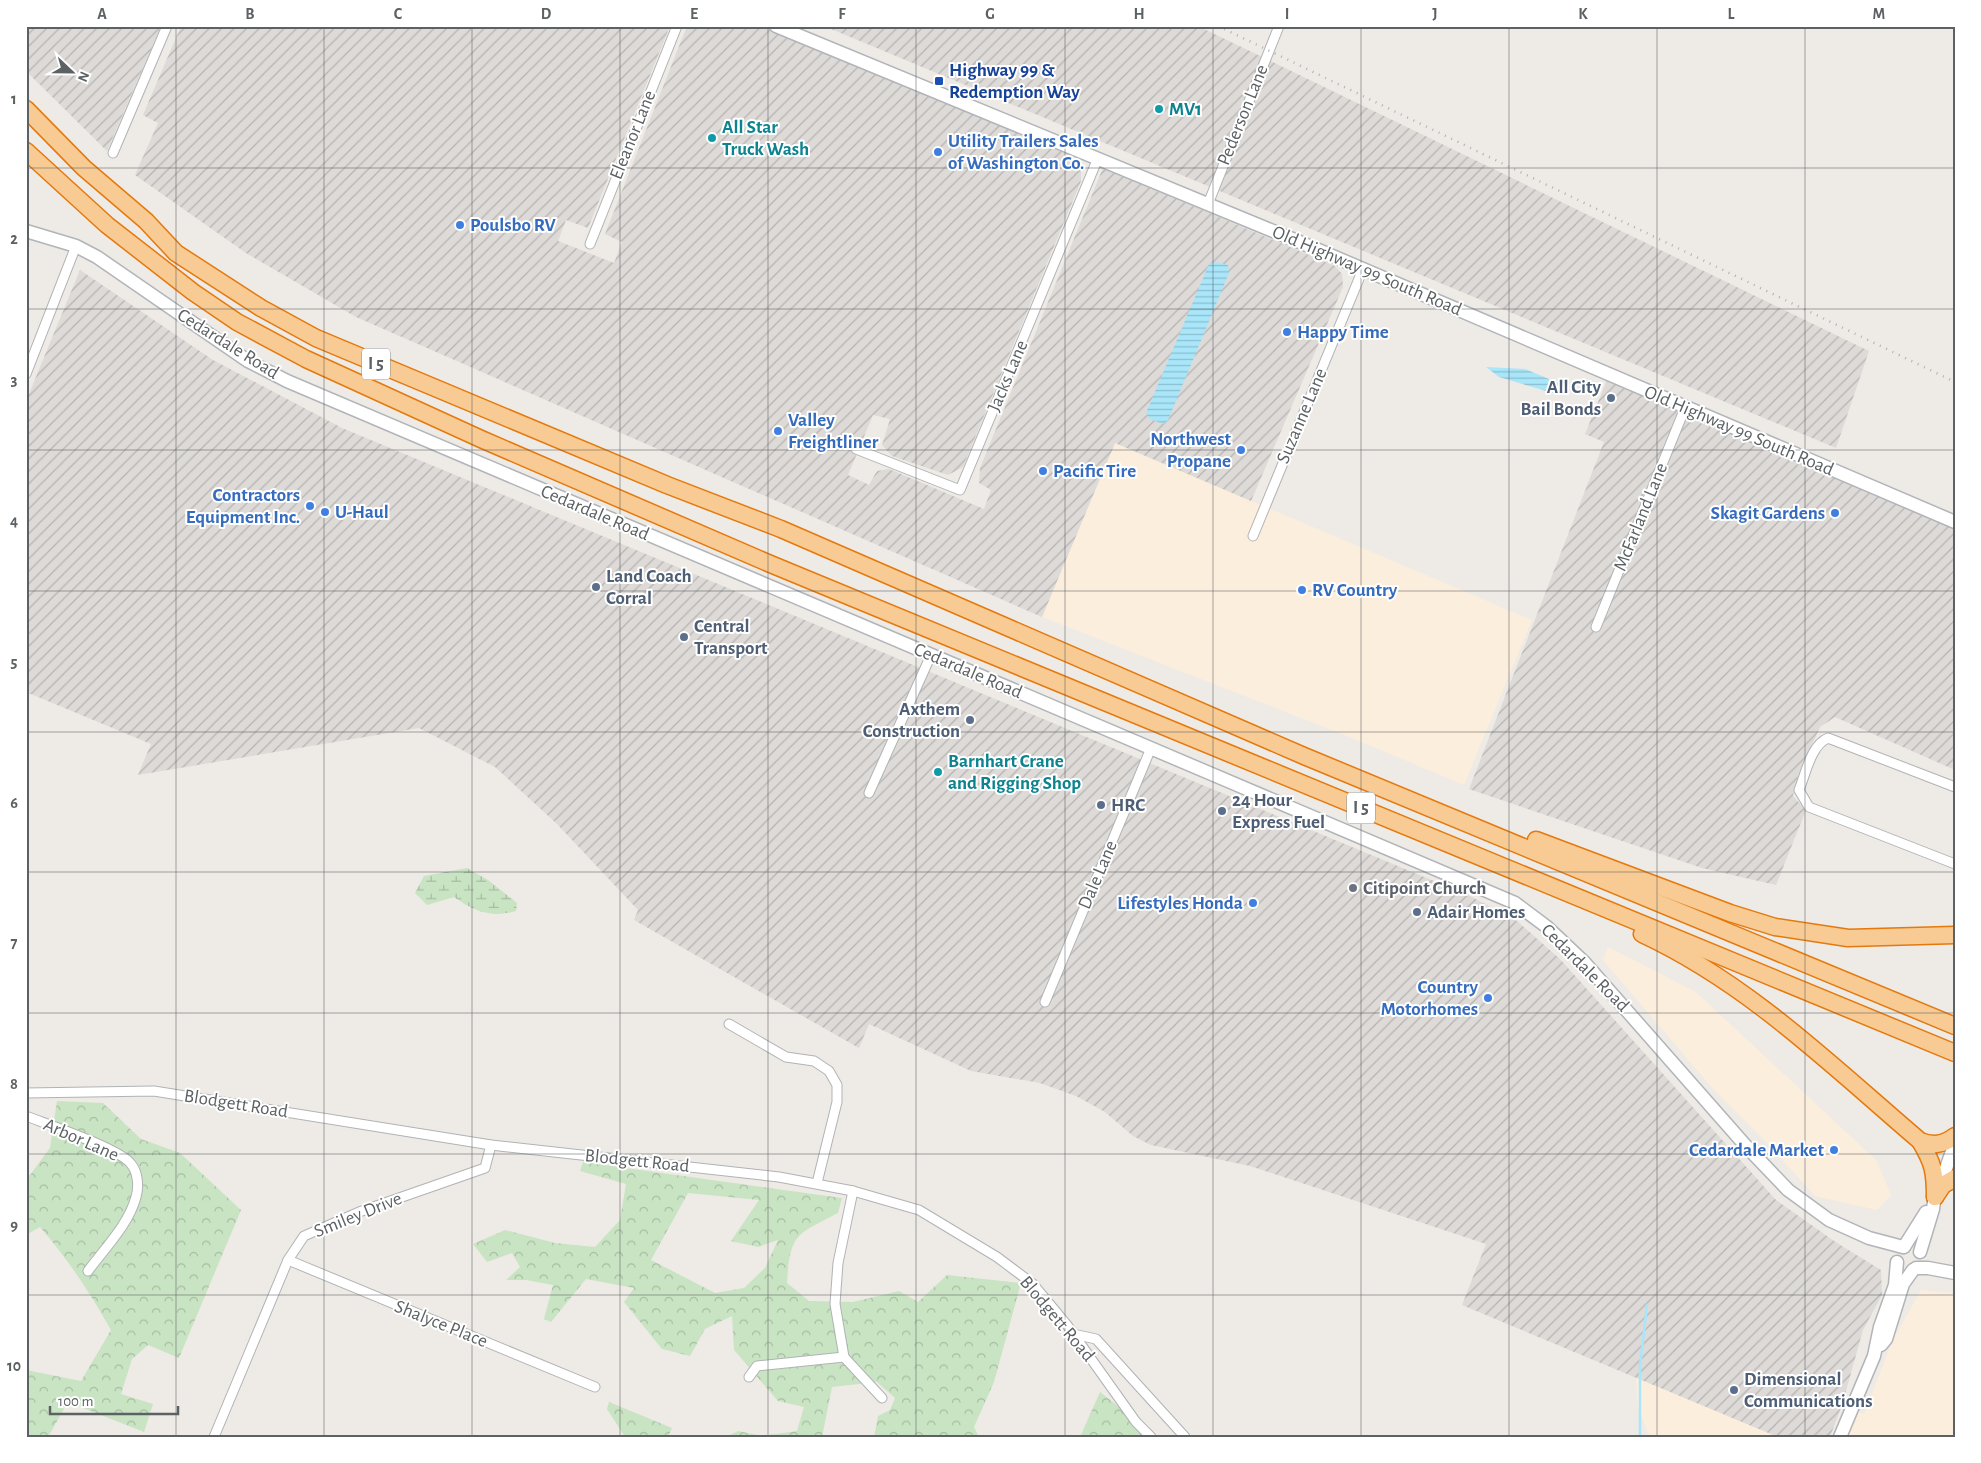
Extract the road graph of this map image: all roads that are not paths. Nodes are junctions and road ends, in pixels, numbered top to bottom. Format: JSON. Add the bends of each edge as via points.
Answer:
{"nodes":[{"id":1,"x":167,"y":26,"type":"edge"},
{"id":2,"x":677,"y":26,"type":"edge"},
{"id":3,"x":776,"y":26,"type":"edge"},
{"id":4,"x":1279,"y":26,"type":"edge"},
{"id":5,"x":26,"y":109,"type":"edge"},
{"id":6,"x":26,"y":151,"type":"edge"},
{"id":7,"x":113,"y":153,"type":"dead end"},
{"id":8,"x":1098,"y":158,"type":"junction"},
{"id":9,"x":1208,"y":204,"type":"junction"},
{"id":10,"x":26,"y":231,"type":"edge"},
{"id":11,"x":590,"y":244,"type":"dead end"},
{"id":12,"x":76,"y":246,"type":"junction"},
{"id":13,"x":1363,"y":269,"type":"junction"},
{"id":14,"x":26,"y":374,"type":"edge"},
{"id":15,"x":1685,"y":408,"type":"junction"},
{"id":16,"x":856,"y":449,"type":"dead end"},
{"id":17,"x":1955,"y":522,"type":"edge"},
{"id":18,"x":1252,"y":536,"type":"dead end"},
{"id":19,"x":1596,"y":627,"type":"dead end"},
{"id":20,"x":930,"y":655,"type":"junction"},
{"id":21,"x":1150,"y":748,"type":"junction"},
{"id":22,"x":1304,"y":756,"type":"junction"},
{"id":23,"x":1955,"y":787,"type":"edge"},
{"id":24,"x":869,"y":794,"type":"dead end"},
{"id":25,"x":1955,"y":864,"type":"edge"},
{"id":26,"x":1512,"y":871,"type":"junction"},
{"id":27,"x":1955,"y":935,"type":"edge"},
{"id":28,"x":1045,"y":1002,"type":"dead end"},
{"id":29,"x":729,"y":1024,"type":"dead end"},
{"id":30,"x":1955,"y":1026,"type":"edge"},
{"id":31,"x":1955,"y":1053,"type":"edge"},
{"id":32,"x":26,"y":1092,"type":"edge"},
{"id":33,"x":26,"y":1116,"type":"edge"},
{"id":34,"x":1955,"y":1136,"type":"edge"},
{"id":35,"x":1920,"y":1142,"type":"junction"},
{"id":36,"x":1955,"y":1143,"type":"edge"},
{"id":37,"x":491,"y":1145,"type":"junction"},
{"id":38,"x":1955,"y":1178,"type":"edge"},
{"id":39,"x":817,"y":1183,"type":"junction"},
{"id":40,"x":854,"y":1191,"type":"junction"},
{"id":41,"x":1934,"y":1200,"type":"junction"},
{"id":42,"x":1829,"y":1220,"type":"junction"},
{"id":43,"x":1903,"y":1247,"type":"junction"},
{"id":44,"x":1920,"y":1253,"type":"junction"},
{"id":45,"x":288,"y":1260,"type":"junction"},
{"id":46,"x":1897,"y":1260,"type":"junction"},
{"id":47,"x":1915,"y":1269,"type":"junction"},
{"id":48,"x":88,"y":1271,"type":"dead end"},
{"id":49,"x":1950,"y":1272,"type":"edge"},
{"id":50,"x":1073,"y":1334,"type":"junction"},
{"id":51,"x":1874,"y":1356,"type":"junction"},
{"id":52,"x":844,"y":1357,"type":"junction"},
{"id":53,"x":749,"y":1377,"type":"dead end"},
{"id":54,"x":595,"y":1387,"type":"dead end"},
{"id":55,"x":882,"y":1398,"type":"dead end"},
{"id":56,"x":214,"y":1437,"type":"edge"},
{"id":57,"x":1151,"y":1437,"type":"edge"},
{"id":58,"x":1185,"y":1437,"type":"edge"},
{"id":59,"x":1840,"y":1437,"type":"edge"}],
"edges":[{"from":1,"to":7,"type":"street"},
{"from":2,"to":11,"type":"street","name":"Eleanor Lane"},
{"from":3,"to":8,"type":"street","name":"Old Highway 99 South Road"},
{"from":4,"to":9,"type":"street","name":"Pederson Lane"},
{"from":5,"to":22,"type":"highway","number":"I 5","via":[[84,168],[146,221],[176,252],[261,308],[316,338],[649,478],[781,529]]},
{"from":6,"to":26,"type":"highway","number":"I 5","via":[[107,224],[193,292],[237,322],[306,359],[768,563]]},
{"from":8,"to":9,"type":"street","name":"Old Highway 99 South Road"},
{"from":8,"to":16,"type":"street","name":"Jacks Lane","via":[[960,490]]},
{"from":9,"to":13,"type":"street","name":"Old Highway 99 South Road"},
{"from":10,"to":12,"type":"street","name":"Cedardale Road"},
{"from":12,"to":14,"type":"street"},
{"from":12,"to":20,"type":"street","name":"Cedardale Road","via":[[97,257],[248,361],[287,382]]},
{"from":13,"to":15,"type":"street","name":"Old Highway 99 South Road"},
{"from":13,"to":18,"type":"street","name":"Suzanne Lane"},
{"from":15,"to":17,"type":"street","name":"Old Highway 99 South Road"},
{"from":15,"to":19,"type":"street","name":"McFarland Lane"},
{"from":20,"to":21,"type":"street","name":"Cedardale Road"},
{"from":20,"to":24,"type":"street"},
{"from":21,"to":28,"type":"street","name":"Dale Lane"},
{"from":21,"to":42,"type":"street","name":"Cedardale Road","via":[[1515,903],[1547,927],[1584,962],[1788,1190]]},
{"from":22,"to":27,"type":"highway","via":[[1387,782],[1630,876],[1775,927],[1848,938]]},
{"from":22,"to":30,"type":"highway","number":"I 5"},
{"from":23,"to":25,"type":"street","via":[[1828,738],[1820,741],[1815,749],[1799,790],[1809,807]]},
{"from":26,"to":31,"type":"highway","number":"I 5"},
{"from":26,"to":35,"type":"highway","via":[[1683,954],[1727,981],[1777,1019]]},
{"from":29,"to":39,"type":"street","via":[[786,1057],[814,1061],[829,1071],[837,1085],[837,1102]]},
{"from":32,"to":37,"type":"street","name":"Blodgett Road","via":[[154,1091]]},
{"from":33,"to":48,"type":"street","name":"Arbor Lane","via":[[111,1150],[131,1163],[138,1181],[136,1197],[126,1219]]},
{"from":34,"to":35,"type":"highway","via":[[1941,1144]]},
{"from":35,"to":41,"type":"highway","via":[[1935,1170]]},
{"from":36,"to":41,"type":"street"},
{"from":37,"to":39,"type":"street","name":"Blodgett Road"},
{"from":37,"to":45,"type":"street","name":"Smiley Drive","via":[[485,1168],[359,1212],[304,1236]]},
{"from":38,"to":41,"type":"highway","via":[[1943,1185]]},
{"from":39,"to":40,"type":"street","name":"Blodgett Road"},
{"from":40,"to":50,"type":"street","name":"Blodgett Road","via":[[919,1210],[998,1256],[1033,1284]]},
{"from":40,"to":52,"type":"street","via":[[838,1263],[836,1304]]},
{"from":41,"to":43,"type":"street"},
{"from":41,"to":44,"type":"street"},
{"from":42,"to":43,"type":"street","name":"Cedardale Road","via":[[1874,1240]]},
{"from":42,"to":46,"type":"street","name":"Cedardale Road","via":[[1841,1230]]},
{"from":43,"to":44,"type":"street","via":[[1914,1246]]},
{"from":43,"to":46,"type":"street"},
{"from":44,"to":47,"type":"street","via":[[1921,1261]]},
{"from":44,"to":49,"type":"street"},
{"from":45,"to":54,"type":"street","name":"Shalyce Place"},
{"from":45,"to":56,"type":"street","name":"Smiley Drive"},
{"from":46,"to":47,"type":"street","via":[[1905,1270]]},
{"from":46,"to":51,"type":"street","via":[[1895,1285]]},
{"from":47,"to":49,"type":"street"},
{"from":47,"to":51,"type":"street","via":[[1903,1284],[1886,1339]]},
{"from":50,"to":57,"type":"street","name":"Blodgett Road","via":[[1136,1422]]},
{"from":50,"to":58,"type":"street","via":[[1096,1338]]},
{"from":51,"to":59,"type":"street"},
{"from":52,"to":53,"type":"street","via":[[758,1366]]},
{"from":52,"to":55,"type":"street"}]}
